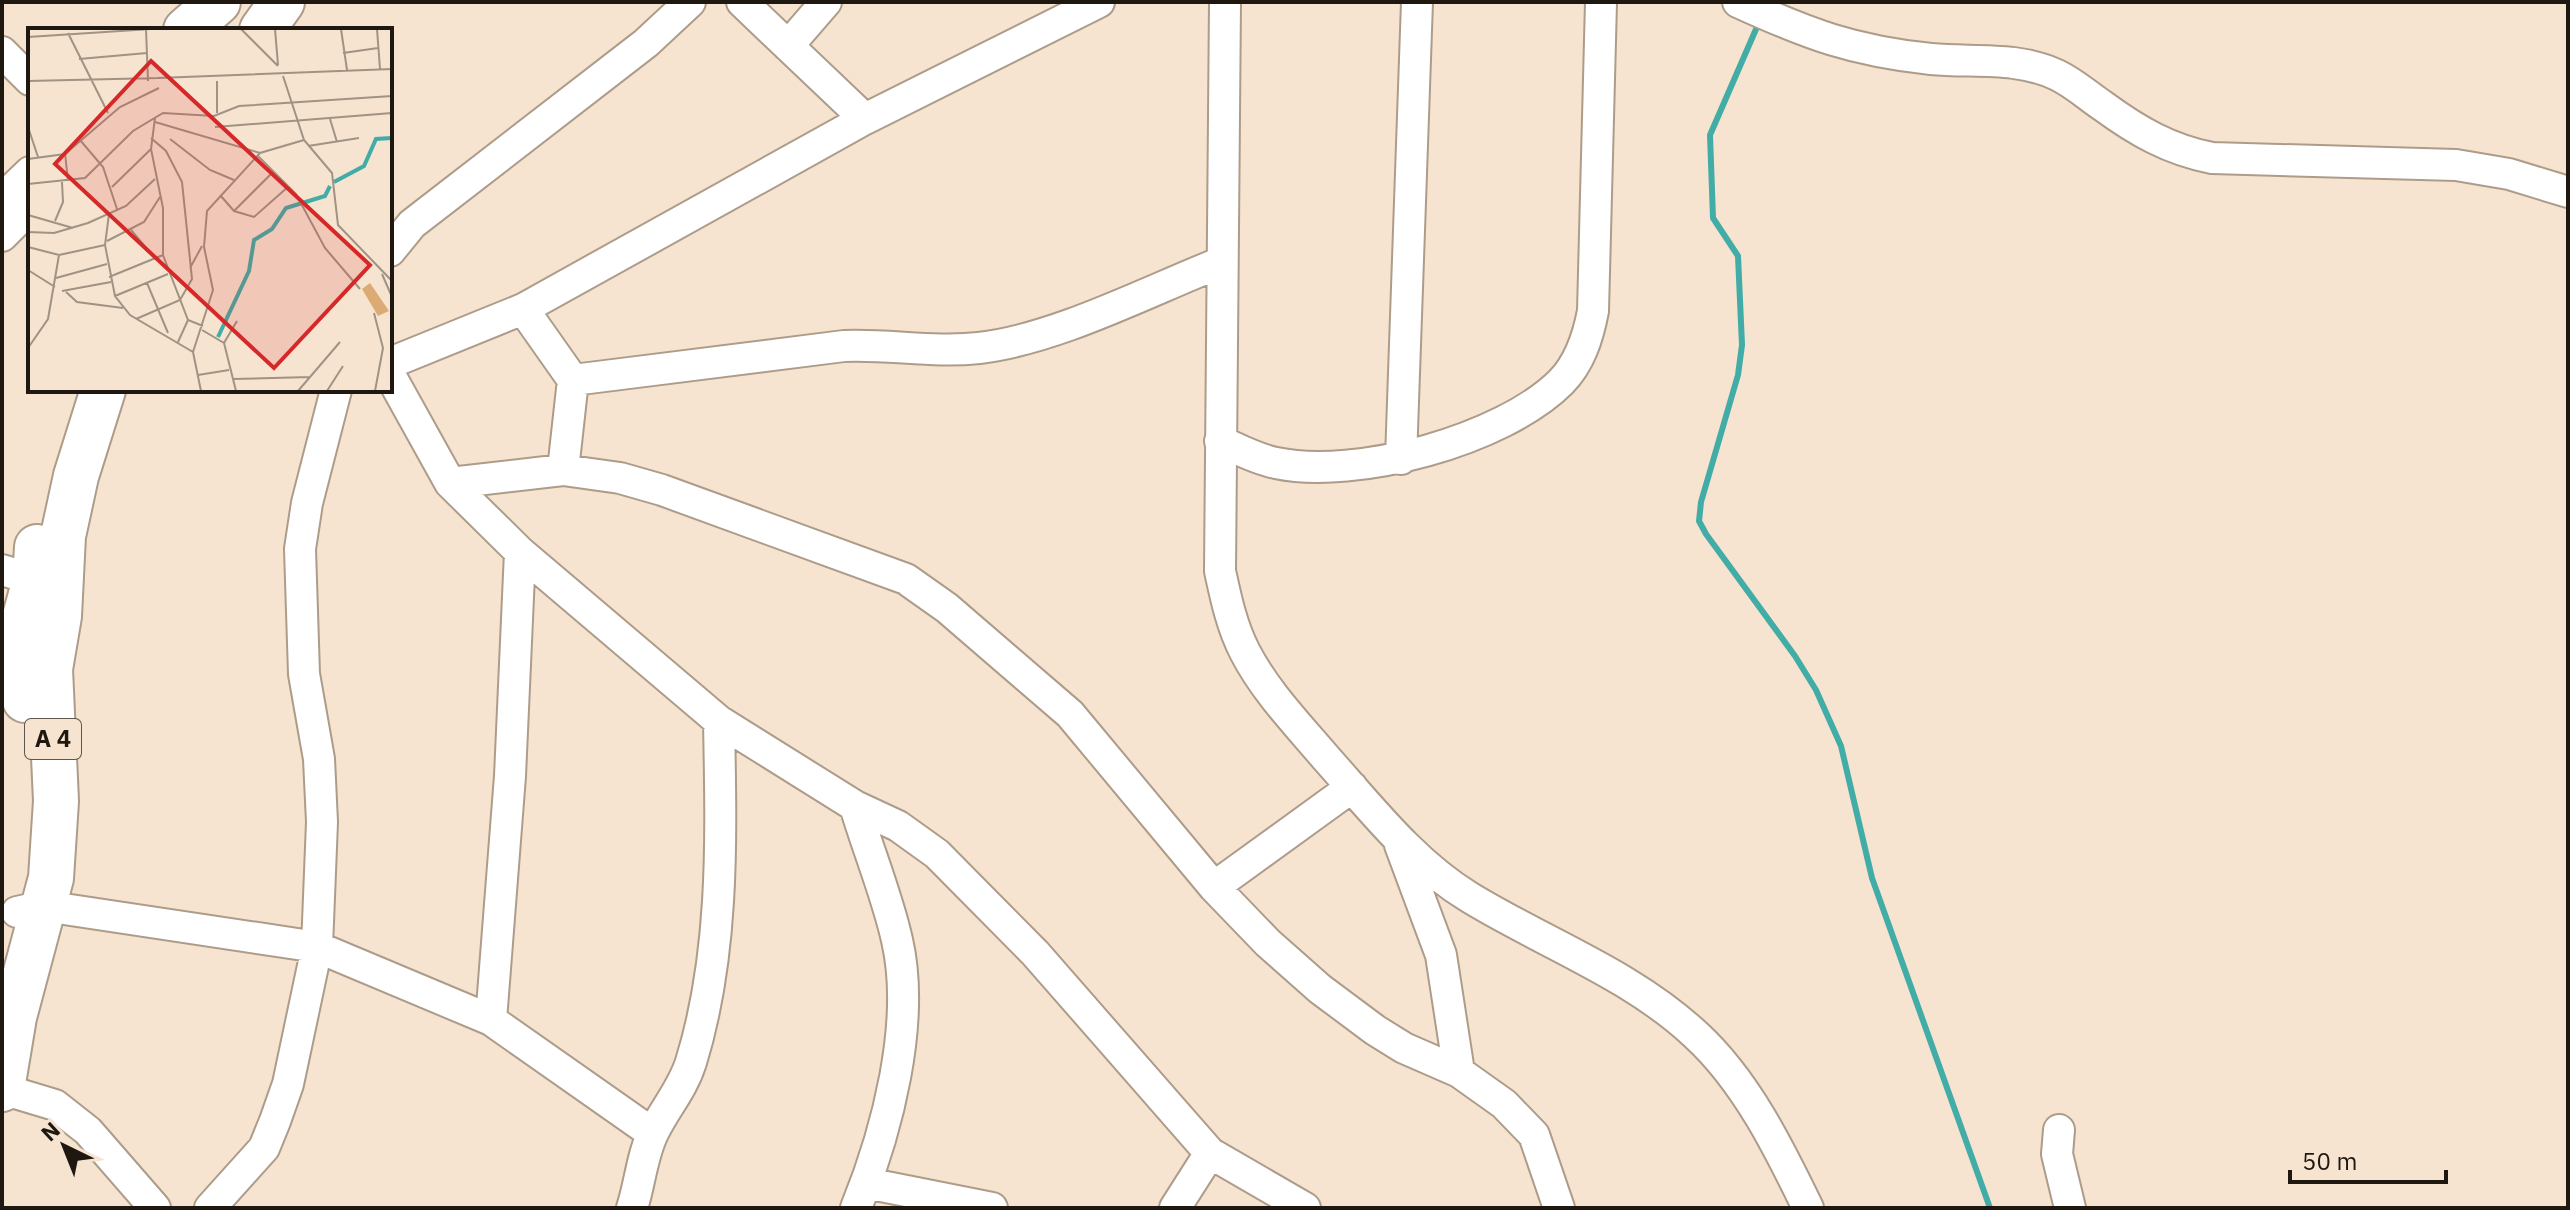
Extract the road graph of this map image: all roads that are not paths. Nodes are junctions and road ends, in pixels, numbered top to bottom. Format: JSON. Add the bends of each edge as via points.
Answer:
{"nodes":[{"id":1,"x":218,"y":2,"type":"edge"},
{"id":2,"x":282,"y":2,"type":"edge"},
{"id":3,"x":690,"y":2,"type":"edge"},
{"id":4,"x":742,"y":2,"type":"edge"},
{"id":5,"x":826,"y":2,"type":"edge"},
{"id":6,"x":1099,"y":2,"type":"edge"},
{"id":7,"x":1225,"y":2,"type":"edge"},
{"id":8,"x":1417,"y":2,"type":"edge"},
{"id":9,"x":1601,"y":2,"type":"edge"},
{"id":10,"x":1738,"y":2,"type":"edge"},
{"id":11,"x":188,"y":28,"type":"edge"},
{"id":12,"x":263,"y":28,"type":"edge"},
{"id":13,"x":788,"y":46,"type":"junction"},
{"id":14,"x":2,"y":52,"type":"edge"},
{"id":15,"x":28,"y":78,"type":"edge"},
{"id":16,"x":865,"y":119,"type":"junction"},
{"id":17,"x":28,"y":174,"type":"edge"},
{"id":18,"x":2568,"y":192,"type":"edge"},
{"id":19,"x":2,"y":199,"type":"edge"},
{"id":20,"x":28,"y":210,"type":"edge"},
{"id":21,"x":2,"y":236,"type":"edge"},
{"id":22,"x":392,"y":249,"type":"edge"},
{"id":23,"x":1222,"y":262,"type":"junction"},
{"id":24,"x":523,"y":309,"type":"junction"},
{"id":25,"x":392,"y":362,"type":"edge"},
{"id":26,"x":392,"y":379,"type":"edge"},
{"id":27,"x":573,"y":380,"type":"junction"},
{"id":28,"x":77,"y":392,"type":"edge"},
{"id":29,"x":102,"y":392,"type":"edge"},
{"id":30,"x":335,"y":392,"type":"edge"},
{"id":31,"x":1220,"y":441,"type":"junction"},
{"id":32,"x":1401,"y":459,"type":"junction"},
{"id":33,"x":563,"y":470,"type":"junction"},
{"id":34,"x":450,"y":483,"type":"junction"},
{"id":35,"x":520,"y":552,"type":"junction"},
{"id":36,"x":19,"y":575,"type":"edge"},
{"id":37,"x":719,"y":721,"type":"junction"},
{"id":38,"x":1352,"y":787,"type":"junction"},
{"id":39,"x":855,"y":806,"type":"junction"},
{"id":40,"x":1396,"y":836,"type":"junction"},
{"id":41,"x":1214,"y":887,"type":"junction"},
{"id":42,"x":31,"y":909,"type":"junction"},
{"id":43,"x":317,"y":947,"type":"junction"},
{"id":44,"x":2,"y":967,"type":"edge"},
{"id":45,"x":491,"y":1020,"type":"junction"},
{"id":46,"x":1459,"y":1072,"type":"junction"},
{"id":47,"x":2,"y":1089,"type":"edge"},
{"id":48,"x":2059,"y":1130,"type":"dead end"},
{"id":49,"x":652,"y":1133,"type":"junction"},
{"id":50,"x":1210,"y":1153,"type":"junction"},
{"id":51,"x":861,"y":1196,"type":"edge"},
{"id":52,"x":633,"y":1207,"type":"edge"},
{"id":53,"x":155,"y":1208,"type":"edge"},
{"id":54,"x":210,"y":1208,"type":"edge"},
{"id":55,"x":992,"y":1208,"type":"edge"},
{"id":56,"x":1175,"y":1208,"type":"edge"},
{"id":57,"x":1305,"y":1208,"type":"edge"},
{"id":58,"x":1559,"y":1208,"type":"edge"},
{"id":59,"x":1808,"y":1208,"type":"edge"},
{"id":60,"x":2070,"y":1208,"type":"edge"}],
"edges":[{"from":1,"to":11,"type":"highway"},
{"from":2,"to":12,"type":"highway"},
{"from":3,"to":22,"type":"street","via":[[646,43],[412,224]]},
{"from":4,"to":13,"type":"street"},
{"from":5,"to":13,"type":"street"},
{"from":6,"to":16,"type":"street"},
{"from":7,"to":23,"type":"street"},
{"from":8,"to":32,"type":"street"},
{"from":9,"to":32,"type":"street","via":[[1593,311],[1582,351],[1562,381],[1539,401]]},
{"from":10,"to":18,"type":"street","via":[[1813,37],[1864,50],[2007,62],[2056,74],[2163,145],[2187,154],[2456,165]]},
{"from":13,"to":16,"type":"street"},
{"from":14,"to":15,"type":"street"},
{"from":16,"to":24,"type":"street"},
{"from":17,"to":19,"type":"street"},
{"from":20,"to":21,"type":"street"},
{"from":23,"to":27,"type":"street","via":[[1011,343],[936,350],[844,346]]},
{"from":23,"to":31,"type":"street"},
{"from":24,"to":25,"type":"street"},
{"from":24,"to":27,"type":"street"},
{"from":26,"to":34,"type":"street"},
{"from":27,"to":33,"type":"street"},
{"from":28,"to":36,"type":"highway","number":"A 4"},
{"from":29,"to":42,"type":"highway","number":"A 4","via":[[63,536],[50,669],[56,844]]},
{"from":30,"to":43,"type":"street","via":[[300,549],[304,674],[319,759],[322,822]]},
{"from":31,"to":32,"type":"street","via":[[1277,463],[1312,467]]},
{"from":31,"to":38,"type":"street","via":[[1220,571],[1230,616],[1262,680]]},
{"from":33,"to":34,"type":"street"},
{"from":33,"to":41,"type":"street","via":[[662,490],[906,579],[1070,714]]},
{"from":34,"to":35,"type":"street"},
{"from":35,"to":37,"type":"street"},
{"from":35,"to":45,"type":"street"},
{"from":36,"to":42,"type":"highway","number":"A 4"},
{"from":37,"to":39,"type":"street"},
{"from":37,"to":49,"type":"street","via":[[721,876],[704,1001],[683,1083]]},
{"from":38,"to":40,"type":"street"},
{"from":38,"to":41,"type":"street"},
{"from":39,"to":50,"type":"street","via":[[898,826],[937,854],[1035,953]]},
{"from":39,"to":51,"type":"street","via":[[897,940],[902,976],[900,1048]]},
{"from":40,"to":46,"type":"street","via":[[1441,955]]},
{"from":40,"to":59,"type":"street","via":[[1467,896],[1616,978],[1699,1037],[1761,1119]]},
{"from":41,"to":46,"type":"street","via":[[1320,989],[1404,1048]]},
{"from":42,"to":43,"type":"street"},
{"from":42,"to":44,"type":"highway","number":"A 4"},
{"from":42,"to":47,"type":"highway","number":"A 4"},
{"from":43,"to":45,"type":"street"},
{"from":43,"to":54,"type":"street","via":[[288,1084],[264,1148]]},
{"from":45,"to":49,"type":"street"},
{"from":46,"to":58,"type":"street","via":[[1504,1104],[1534,1135]]},
{"from":47,"to":53,"type":"street","via":[[55,1105],[88,1131]]},
{"from":48,"to":60,"type":"street","via":[[2057,1154]]},
{"from":49,"to":52,"type":"street"},
{"from":50,"to":56,"type":"street"},
{"from":50,"to":57,"type":"street"},
{"from":51,"to":55,"type":"street"}]}
